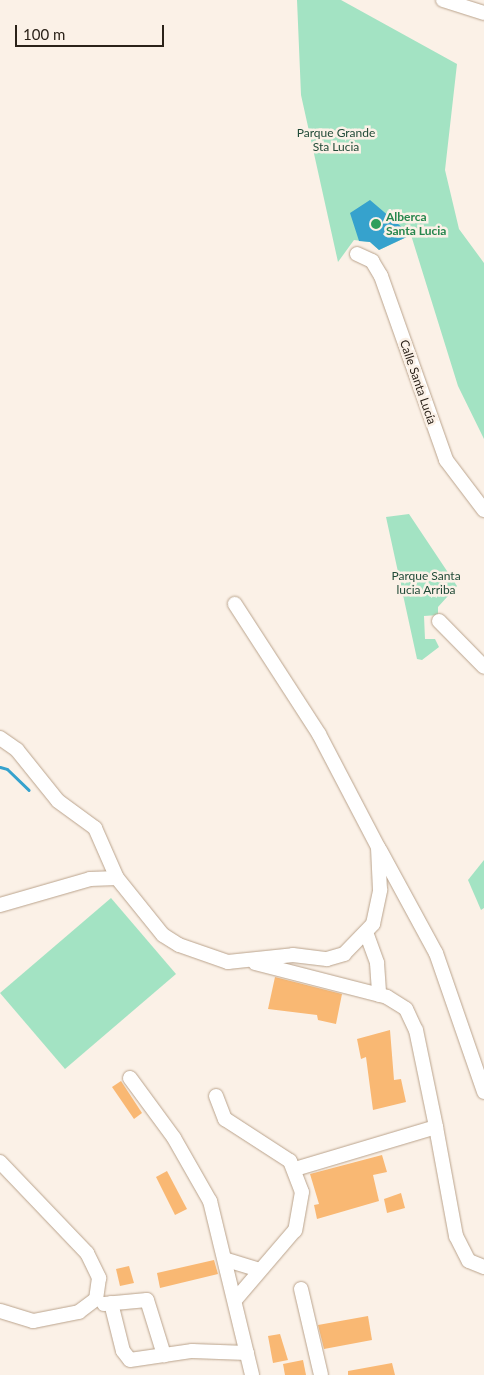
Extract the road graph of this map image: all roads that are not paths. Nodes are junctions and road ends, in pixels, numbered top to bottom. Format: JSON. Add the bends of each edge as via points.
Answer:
{"nodes":[{"id":1,"x":443,"y":0,"type":"edge"},
{"id":2,"x":484,"y":13,"type":"edge"},
{"id":3,"x":357,"y":254,"type":"dead end"},
{"id":4,"x":484,"y":510,"type":"edge"},
{"id":5,"x":235,"y":604,"type":"dead end"},
{"id":6,"x":439,"y":621,"type":"dead end"},
{"id":7,"x":484,"y":667,"type":"edge"},
{"id":8,"x":0,"y":738,"type":"edge"},
{"id":9,"x":378,"y":847,"type":"junction"},
{"id":10,"x":117,"y":878,"type":"junction"},
{"id":11,"x":0,"y":905,"type":"edge"},
{"id":12,"x":367,"y":935,"type":"junction"},
{"id":13,"x":251,"y":962,"type":"junction"},
{"id":14,"x":379,"y":995,"type":"junction"},
{"id":15,"x":130,"y":1078,"type":"dead end"},
{"id":16,"x":484,"y":1092,"type":"edge"},
{"id":17,"x":216,"y":1096,"type":"dead end"},
{"id":18,"x":436,"y":1127,"type":"junction"},
{"id":19,"x":0,"y":1162,"type":"edge"},
{"id":20,"x":295,"y":1169,"type":"junction"},
{"id":21,"x":227,"y":1260,"type":"junction"},
{"id":22,"x":484,"y":1268,"type":"edge"},
{"id":23,"x":259,"y":1270,"type":"junction"},
{"id":24,"x":301,"y":1288,"type":"dead end"},
{"id":25,"x":235,"y":1300,"type":"junction"},
{"id":26,"x":111,"y":1303,"type":"junction"},
{"id":27,"x":89,"y":1308,"type":"junction"},
{"id":28,"x":0,"y":1311,"type":"edge"},
{"id":29,"x":247,"y":1353,"type":"junction"},
{"id":30,"x":164,"y":1355,"type":"junction"},
{"id":31,"x":252,"y":1375,"type":"edge"},
{"id":32,"x":321,"y":1375,"type":"edge"}],
"edges":[{"from":1,"to":2,"type":"street"},
{"from":3,"to":4,"type":"street","name":"Calle Santa Lucía","via":[[372,261],[381,276],[446,460]]},
{"from":5,"to":9,"type":"street","via":[[319,734]]},
{"from":6,"to":7,"type":"street"},
{"from":8,"to":10,"type":"street","via":[[17,750],[58,801],[95,828]]},
{"from":9,"to":12,"type":"street","via":[[380,890]]},
{"from":9,"to":16,"type":"street","via":[[436,953]]},
{"from":10,"to":11,"type":"street","via":[[83,881]]},
{"from":10,"to":13,"type":"street","via":[[164,935],[179,945],[228,962]]},
{"from":12,"to":13,"type":"street","via":[[344,954],[327,959],[293,955]]},
{"from":12,"to":14,"type":"street","via":[[378,963]]},
{"from":13,"to":14,"type":"street"},
{"from":14,"to":18,"type":"street","via":[[397,1002],[413,1020]]},
{"from":15,"to":21,"type":"street","via":[[198,1178],[218,1222]]},
{"from":17,"to":20,"type":"street","via":[[225,1119],[284,1156]]},
{"from":18,"to":20,"type":"street"},
{"from":18,"to":22,"type":"street","via":[[456,1236],[469,1261]]},
{"from":19,"to":27,"type":"street","via":[[95,1265],[98,1290]]},
{"from":20,"to":23,"type":"street","via":[[302,1192],[295,1230]]},
{"from":21,"to":23,"type":"street"},
{"from":21,"to":25,"type":"street"},
{"from":23,"to":25,"type":"street"},
{"from":24,"to":32,"type":"street"},
{"from":25,"to":29,"type":"street"},
{"from":26,"to":27,"type":"street"},
{"from":26,"to":30,"type":"street","via":[[147,1300]]},
{"from":26,"to":30,"type":"street","via":[[126,1356],[135,1361]]},
{"from":27,"to":28,"type":"street","via":[[33,1321]]},
{"from":29,"to":30,"type":"street"},
{"from":29,"to":31,"type":"street"}]}
